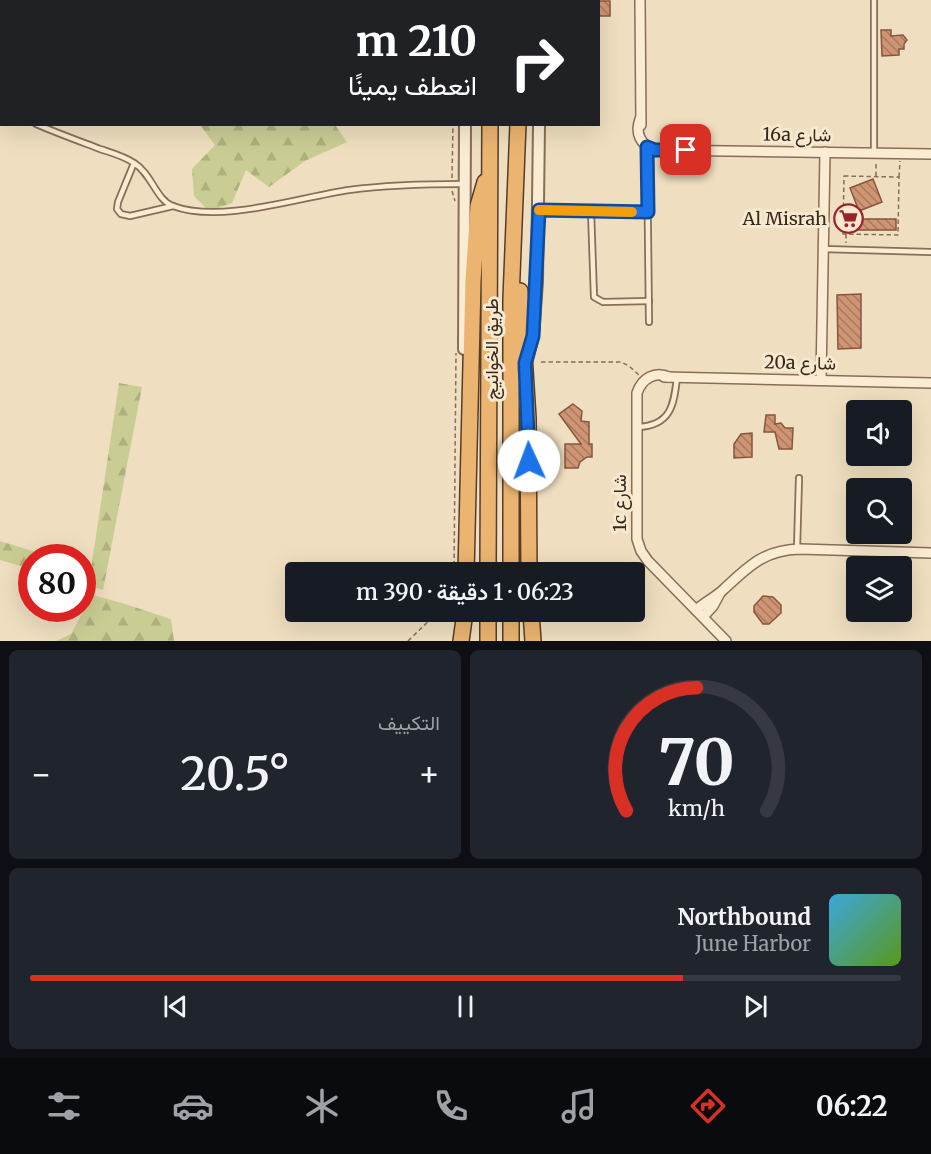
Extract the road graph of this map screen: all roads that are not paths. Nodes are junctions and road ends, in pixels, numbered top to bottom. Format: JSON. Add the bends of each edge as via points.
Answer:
{"nodes":[{"id":1,"x":874,"y":0,"type":"edge"},
{"id":2,"x":641,"y":1,"type":"edge"},
{"id":3,"x":41,"y":126,"type":"edge"},
{"id":4,"x":465,"y":126,"type":"edge"},
{"id":5,"x":490,"y":126,"type":"edge"},
{"id":6,"x":518,"y":126,"type":"edge"},
{"id":7,"x":539,"y":126,"type":"edge"},
{"id":8,"x":645,"y":142,"type":"junction"},
{"id":9,"x":825,"y":152,"type":"junction"},
{"id":10,"x":875,"y":153,"type":"junction"},
{"id":11,"x":931,"y":154,"type":"edge"},
{"id":12,"x":134,"y":163,"type":"junction"},
{"id":13,"x":489,"y":174,"type":"junction"},
{"id":14,"x":464,"y":184,"type":"junction"},
{"id":15,"x":173,"y":206,"type":"junction"},
{"id":16,"x":539,"y":210,"type":"junction"},
{"id":17,"x":591,"y":211,"type":"junction"},
{"id":18,"x":648,"y":212,"type":"junction"},
{"id":19,"x":513,"y":241,"type":"junction"},
{"id":20,"x":824,"y":249,"type":"junction"},
{"id":21,"x":931,"y":252,"type":"edge"},
{"id":22,"x":649,"y":301,"type":"junction"},
{"id":23,"x":649,"y":322,"type":"dead end"},
{"id":24,"x":533,"y":362,"type":"junction"},
{"id":25,"x":673,"y":377,"type":"junction"},
{"id":26,"x":821,"y":380,"type":"junction"},
{"id":27,"x":647,"y":382,"type":"joint"},
{"id":28,"x":931,"y":383,"type":"edge"},
{"id":29,"x":470,"y":410,"type":"junction"},
{"id":30,"x":637,"y":427,"type":"junction"},
{"id":31,"x":799,"y":478,"type":"dead end"},
{"id":32,"x":797,"y":549,"type":"junction"},
{"id":33,"x":931,"y":552,"type":"edge"},
{"id":34,"x":466,"y":562,"type":"edge"},
{"id":35,"x":488,"y":562,"type":"edge"},
{"id":36,"x":511,"y":562,"type":"edge"},
{"id":37,"x":530,"y":562,"type":"edge"},
{"id":38,"x":699,"y":614,"type":"junction"},
{"id":39,"x":464,"y":622,"type":"edge"},
{"id":40,"x":488,"y":622,"type":"edge"},
{"id":41,"x":511,"y":622,"type":"edge"},
{"id":42,"x":532,"y":622,"type":"edge"},
{"id":43,"x":461,"y":641,"type":"edge"},
{"id":44,"x":488,"y":641,"type":"edge"},
{"id":45,"x":511,"y":641,"type":"edge"},
{"id":46,"x":533,"y":641,"type":"edge"},
{"id":47,"x":726,"y":641,"type":"edge"}],
"edges":[{"from":1,"to":10,"type":"lane"},
{"from":2,"to":8,"type":"street","via":[[640,119]]},
{"from":3,"to":12,"type":"lane"},
{"from":4,"to":14,"type":"street"},
{"from":5,"to":13,"type":"highway","name":"طريق الخوانيج"},
{"from":6,"to":19,"type":"highway","name":"طريق الخوانيج"},
{"from":7,"to":16,"type":"street"},
{"from":8,"to":9,"type":"street","name":"16a شارع","via":[[663,149]]},
{"from":8,"to":18,"type":"lane"},
{"from":9,"to":10,"type":"street","name":"16a شارع"},
{"from":9,"to":20,"type":"street"},
{"from":10,"to":11,"type":"street","name":"16a شارع"},
{"from":12,"to":15,"type":"lane"},
{"from":12,"to":15,"type":"lane","via":[[118,202],[119,212],[130,216]]},
{"from":13,"to":29,"type":"highway","via":[[478,206]]},
{"from":13,"to":35,"type":"highway","name":"طريق الخوانيج"},
{"from":14,"to":15,"type":"lane","via":[[374,187],[230,211]]},
{"from":14,"to":29,"type":"street","via":[[465,390]]},
{"from":16,"to":17,"type":"lane"},
{"from":16,"to":24,"type":"street"},
{"from":17,"to":18,"type":"lane"},
{"from":17,"to":22,"type":"lane","via":[[594,297],[600,302]]},
{"from":18,"to":22,"type":"lane"},
{"from":19,"to":24,"type":"highway"},
{"from":19,"to":36,"type":"highway","name":"طريق الخوانيج"},
{"from":20,"to":21,"type":"lane"},
{"from":20,"to":26,"type":"street"},
{"from":22,"to":23,"type":"lane"},
{"from":24,"to":37,"type":"highway"},
{"from":25,"to":26,"type":"street","name":"20a شارع"},
{"from":25,"to":27,"type":"street","name":"20a شارع"},
{"from":25,"to":30,"type":"lane","via":[[672,409],[655,424]]},
{"from":26,"to":28,"type":"street","name":"20a شارع"},
{"from":27,"to":30,"type":"street","name":"1c شارع","via":[[639,388]]},
{"from":29,"to":34,"type":"highway"},
{"from":30,"to":38,"type":"street","name":"1c شارع","via":[[639,545],[648,561]]},
{"from":31,"to":32,"type":"lane"},
{"from":32,"to":33,"type":"street"},
{"from":32,"to":38,"type":"street","via":[[772,553],[755,561]]},
{"from":38,"to":47,"type":"street","name":"1c شارع"},
{"from":39,"to":43,"type":"highway"},
{"from":40,"to":44,"type":"highway"},
{"from":41,"to":45,"type":"highway"},
{"from":42,"to":46,"type":"highway"}]}
